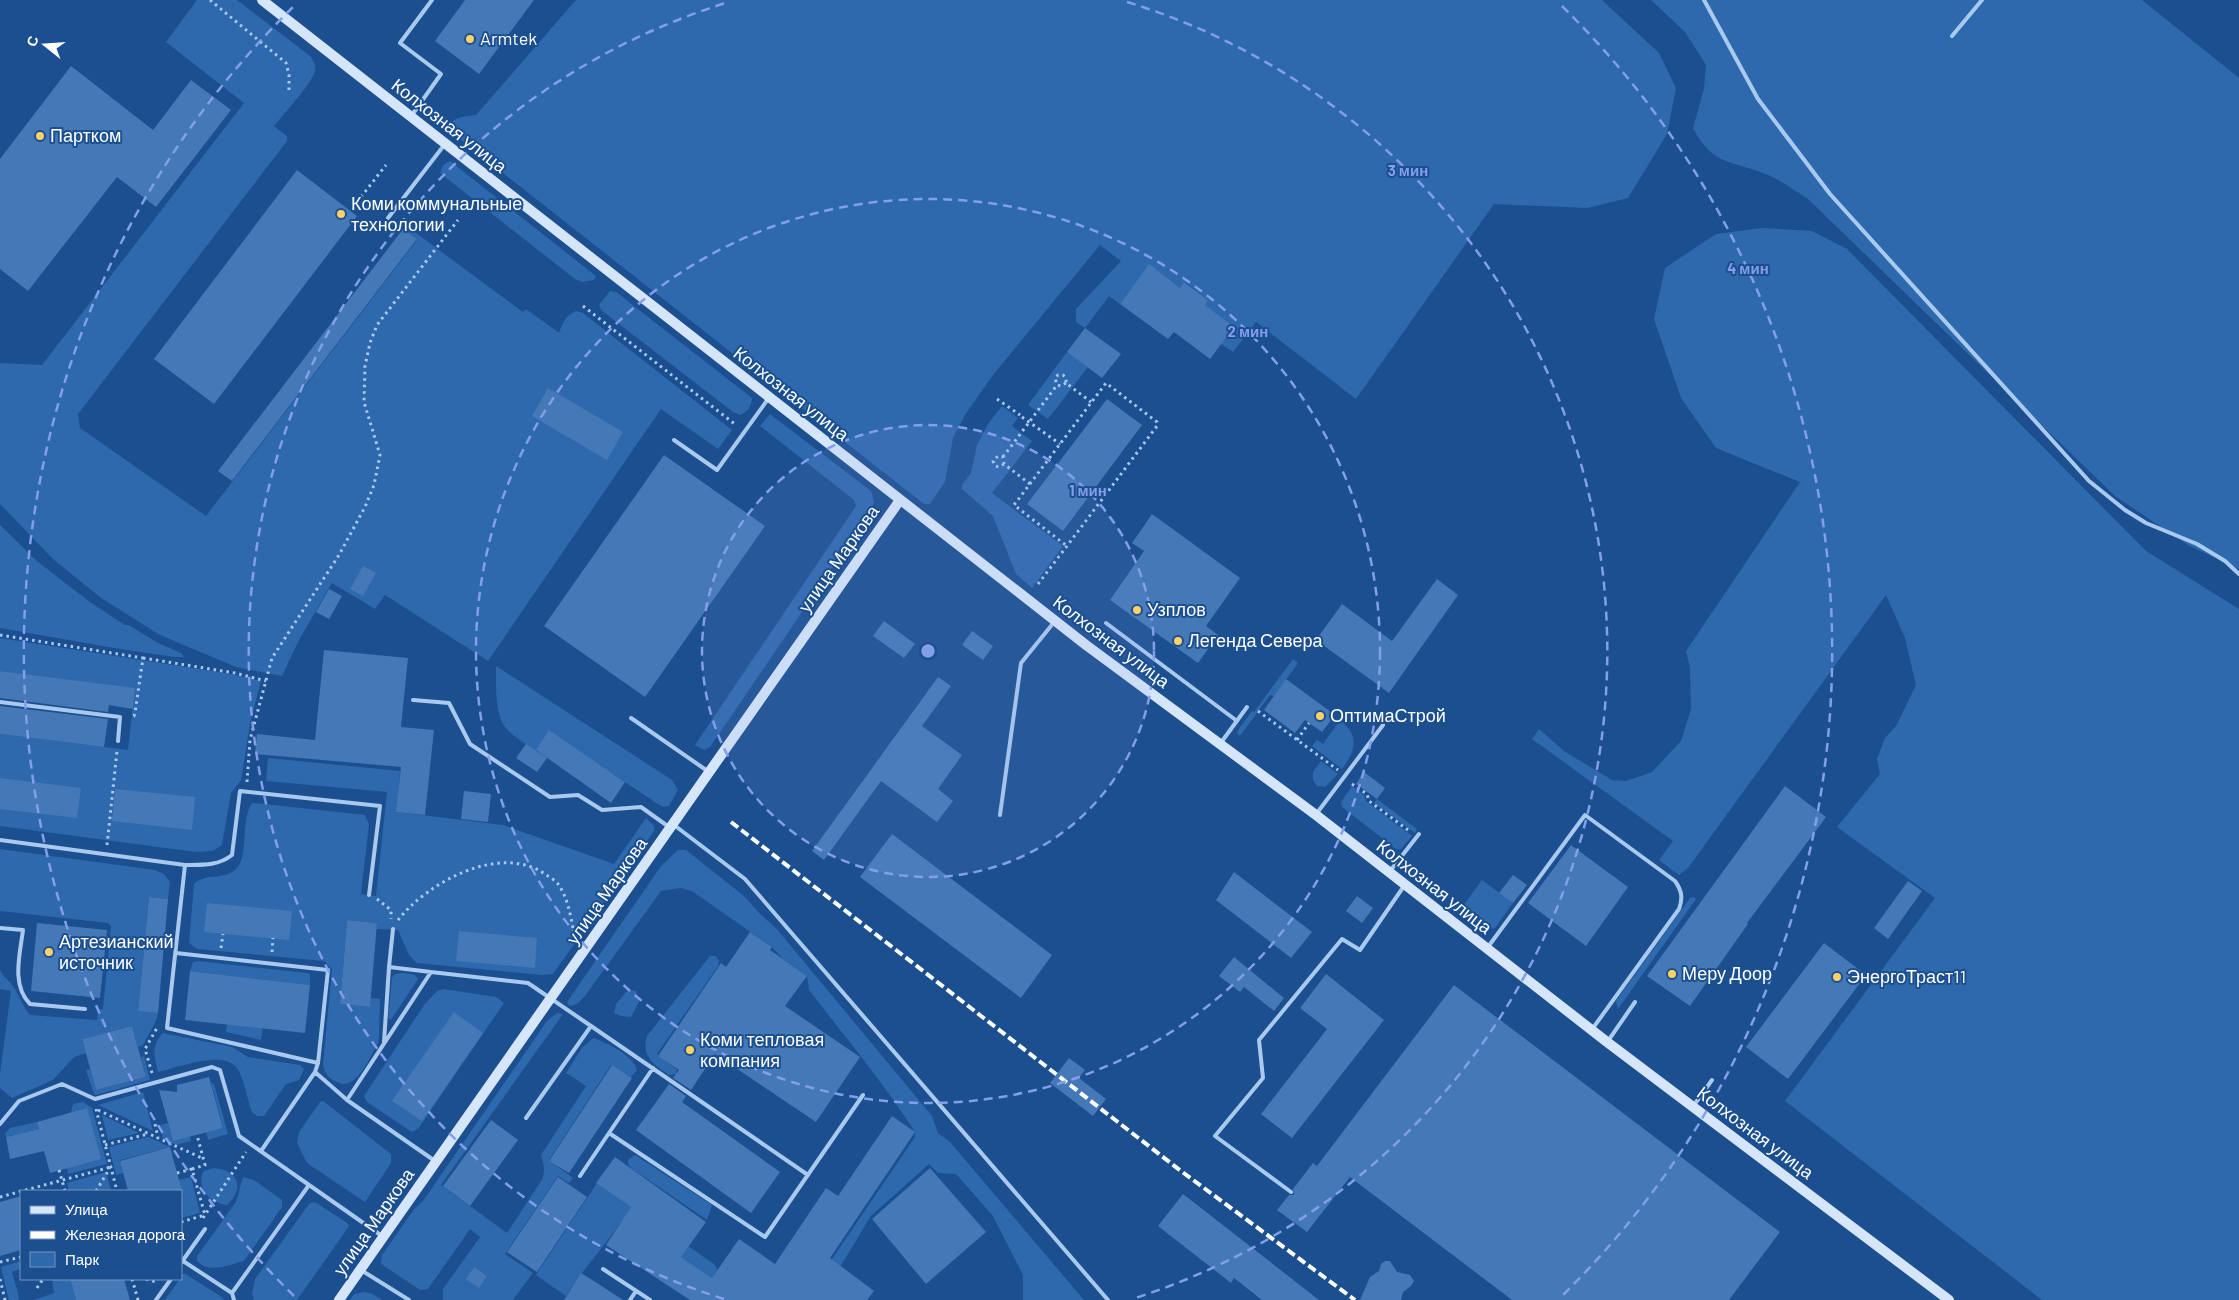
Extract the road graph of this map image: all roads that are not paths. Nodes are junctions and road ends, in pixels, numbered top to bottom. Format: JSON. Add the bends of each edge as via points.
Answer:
{"nodes":[{"id":1,"x":262,"y":0,"type":"edge"},
{"id":2,"x":432,"y":0,"type":"edge"},
{"id":3,"x":1704,"y":0,"type":"edge"},
{"id":4,"x":1982,"y":0,"type":"edge"},
{"id":5,"x":1952,"y":36,"type":"dead end"},
{"id":6,"x":410,"y":116,"type":"junction"},
{"id":7,"x":445,"y":144,"type":"junction"},
{"id":8,"x":388,"y":218,"type":"dead end"},
{"id":9,"x":769,"y":398,"type":"junction"},
{"id":10,"x":674,"y":440,"type":"dead end"},
{"id":11,"x":900,"y":500,"type":"junction"},
{"id":12,"x":2239,"y":574,"type":"edge"},
{"id":13,"x":1056,"y":621,"type":"junction"},
{"id":14,"x":1106,"y":623,"type":"dead end"},
{"id":15,"x":413,"y":700,"type":"dead end"},
{"id":16,"x":0,"y":702,"type":"edge"},
{"id":17,"x":1247,"y":707,"type":"dead end"},
{"id":18,"x":631,"y":718,"type":"dead end"},
{"id":19,"x":1237,"y":720,"type":"junction"},
{"id":20,"x":1383,"y":725,"type":"dead end"},
{"id":21,"x":118,"y":741,"type":"road end"},
{"id":22,"x":1220,"y":744,"type":"junction"},
{"id":23,"x":710,"y":773,"type":"junction"},
{"id":24,"x":1000,"y":815,"type":"dead end"},
{"id":25,"x":1316,"y":815,"type":"junction"},
{"id":26,"x":673,"y":826,"type":"junction"},
{"id":27,"x":1418,"y":835,"type":"road end"},
{"id":28,"x":0,"y":840,"type":"edge"},
{"id":29,"x":185,"y":865,"type":"junction"},
{"id":30,"x":1389,"y":873,"type":"junction"},
{"id":31,"x":1404,"y":885,"type":"junction"},
{"id":32,"x":369,"y":895,"type":"road end"},
{"id":33,"x":0,"y":928,"type":"edge"},
{"id":34,"x":393,"y":929,"type":"road end"},
{"id":35,"x":1487,"y":949,"type":"junction"},
{"id":36,"x":176,"y":953,"type":"junction"},
{"id":37,"x":389,"y":967,"type":"junction"},
{"id":38,"x":431,"y":972,"type":"junction"},
{"id":39,"x":552,"y":998,"type":"junction"},
{"id":40,"x":1635,"y":1002,"type":"dead end"},
{"id":41,"x":85,"y":1010,"type":"dead end"},
{"id":42,"x":591,"y":1026,"type":"junction"},
{"id":43,"x":1592,"y":1030,"type":"junction"},
{"id":44,"x":384,"y":1042,"type":"junction"},
{"id":45,"x":1607,"y":1042,"type":"junction"},
{"id":46,"x":318,"y":1064,"type":"junction"},
{"id":47,"x":653,"y":1068,"type":"junction"},
{"id":48,"x":315,"y":1072,"type":"junction"},
{"id":49,"x":1712,"y":1080,"type":"dead end"},
{"id":50,"x":863,"y":1095,"type":"dead end"},
{"id":51,"x":347,"y":1100,"type":"junction"},
{"id":52,"x":1693,"y":1107,"type":"junction"},
{"id":53,"x":526,"y":1118,"type":"dead end"},
{"id":54,"x":0,"y":1124,"type":"edge"},
{"id":55,"x":609,"y":1133,"type":"junction"},
{"id":56,"x":261,"y":1151,"type":"junction"},
{"id":57,"x":436,"y":1162,"type":"junction"},
{"id":58,"x":808,"y":1175,"type":"junction"},
{"id":59,"x":580,"y":1176,"type":"dead end"},
{"id":60,"x":309,"y":1185,"type":"junction"},
{"id":61,"x":1291,"y":1192,"type":"dead end"},
{"id":62,"x":205,"y":1229,"type":"dead end"},
{"id":63,"x":384,"y":1237,"type":"junction"},
{"id":64,"x":182,"y":1262,"type":"edge"},
{"id":65,"x":603,"y":1269,"type":"dead end"},
{"id":66,"x":361,"y":1270,"type":"junction"},
{"id":67,"x":170,"y":1280,"type":"edge"},
{"id":68,"x":636,"y":1291,"type":"junction"},
{"id":69,"x":232,"y":1293,"type":"junction"},
{"id":70,"x":156,"y":1300,"type":"edge"},
{"id":71,"x":234,"y":1300,"type":"edge"},
{"id":72,"x":339,"y":1300,"type":"edge"},
{"id":73,"x":409,"y":1300,"type":"edge"},
{"id":74,"x":630,"y":1300,"type":"edge"},
{"id":75,"x":650,"y":1300,"type":"edge"},
{"id":76,"x":1108,"y":1300,"type":"edge"},
{"id":77,"x":1949,"y":1300,"type":"edge"}],
"edges":[{"from":1,"to":6,"type":"street","name":"Колхозная улица"},
{"from":2,"to":6,"type":"lane","via":[[400,42],[441,74]]},
{"from":3,"to":12,"type":"lane","via":[[1758,99],[1830,194],[2089,481],[2125,510],[2146,523],[2197,544]]},
{"from":4,"to":5,"type":"lane"},
{"from":6,"to":7,"type":"street","name":"Колхозная улица"},
{"from":7,"to":8,"type":"lane"},
{"from":7,"to":9,"type":"street","name":"Колхозная улица"},
{"from":9,"to":10,"type":"lane","via":[[717,470]]},
{"from":9,"to":11,"type":"street","name":"Колхозная улица"},
{"from":11,"to":13,"type":"street","name":"Колхозная улица"},
{"from":11,"to":23,"type":"street","name":"улица Маркова"},
{"from":13,"to":22,"type":"street","name":"Колхозная улица"},
{"from":13,"to":24,"type":"lane","via":[[1021,663]]},
{"from":14,"to":19,"type":"lane"},
{"from":15,"to":26,"type":"lane","via":[[449,703],[470,744],[550,797],[578,795],[602,810],[640,807]]},
{"from":16,"to":21,"type":"lane","via":[[120,717]]},
{"from":17,"to":19,"type":"lane"},
{"from":18,"to":23,"type":"lane"},
{"from":19,"to":22,"type":"lane"},
{"from":20,"to":25,"type":"lane"},
{"from":22,"to":25,"type":"street","name":"Колхозная улица"},
{"from":23,"to":26,"type":"street","name":"улица Маркова"},
{"from":25,"to":30,"type":"street","name":"Колхозная улица"},
{"from":26,"to":39,"type":"street","name":"улица Маркова"},
{"from":26,"to":76,"type":"lane","via":[[745,879]]},
{"from":27,"to":30,"type":"lane"},
{"from":28,"to":29,"type":"lane"},
{"from":29,"to":32,"type":"lane","via":[[214,864],[232,855],[240,792],[380,806]]},
{"from":29,"to":36,"type":"lane"},
{"from":30,"to":31,"type":"street","name":"Колхозная улица"},
{"from":31,"to":35,"type":"street","name":"Колхозная улица"},
{"from":31,"to":61,"type":"lane","via":[[1360,950],[1342,939],[1259,1040],[1263,1078],[1216,1136]]},
{"from":33,"to":41,"type":"lane","via":[[23,930],[18,978],[22,993],[30,1004]]},
{"from":34,"to":37,"type":"lane"},
{"from":35,"to":43,"type":"street","name":"Колхозная улица"},
{"from":35,"to":43,"type":"lane","via":[[1585,815],[1675,881],[1682,893],[1679,909]]},
{"from":36,"to":46,"type":"lane","via":[[167,1028]]},
{"from":36,"to":46,"type":"lane","via":[[328,970]]},
{"from":37,"to":38,"type":"lane"},
{"from":37,"to":44,"type":"lane"},
{"from":38,"to":39,"type":"lane","via":[[528,982]]},
{"from":38,"to":44,"type":"lane"},
{"from":39,"to":42,"type":"lane"},
{"from":39,"to":57,"type":"street","name":"улица Маркова"},
{"from":40,"to":45,"type":"lane"},
{"from":42,"to":47,"type":"lane"},
{"from":42,"to":53,"type":"lane"},
{"from":43,"to":45,"type":"street","name":"Колхозная улица"},
{"from":44,"to":51,"type":"lane"},
{"from":45,"to":52,"type":"street","name":"Колхозная улица"},
{"from":46,"to":48,"type":"lane"},
{"from":47,"to":55,"type":"lane"},
{"from":47,"to":58,"type":"lane"},
{"from":48,"to":51,"type":"lane"},
{"from":48,"to":56,"type":"lane"},
{"from":49,"to":52,"type":"lane"},
{"from":50,"to":58,"type":"lane"},
{"from":51,"to":57,"type":"lane"},
{"from":52,"to":77,"type":"street","name":"Колхозная улица"},
{"from":54,"to":56,"type":"lane","via":[[19,1101],[62,1084],[95,1100],[212,1067],[220,1070],[239,1136]]},
{"from":55,"to":58,"type":"lane","via":[[765,1237]]},
{"from":55,"to":59,"type":"lane"},
{"from":56,"to":60,"type":"lane"},
{"from":57,"to":63,"type":"street","name":"улица Маркова"},
{"from":60,"to":63,"type":"lane"},
{"from":60,"to":69,"type":"lane"},
{"from":62,"to":64,"type":"lane"},
{"from":63,"to":66,"type":"street","name":"улица Маркова"},
{"from":64,"to":69,"type":"lane"},
{"from":65,"to":68,"type":"lane"},
{"from":66,"to":72,"type":"street","name":"улица Маркова"},
{"from":66,"to":73,"type":"lane"},
{"from":67,"to":70,"type":"lane"},
{"from":68,"to":74,"type":"lane"},
{"from":68,"to":75,"type":"lane"},
{"from":69,"to":71,"type":"lane"}]}
